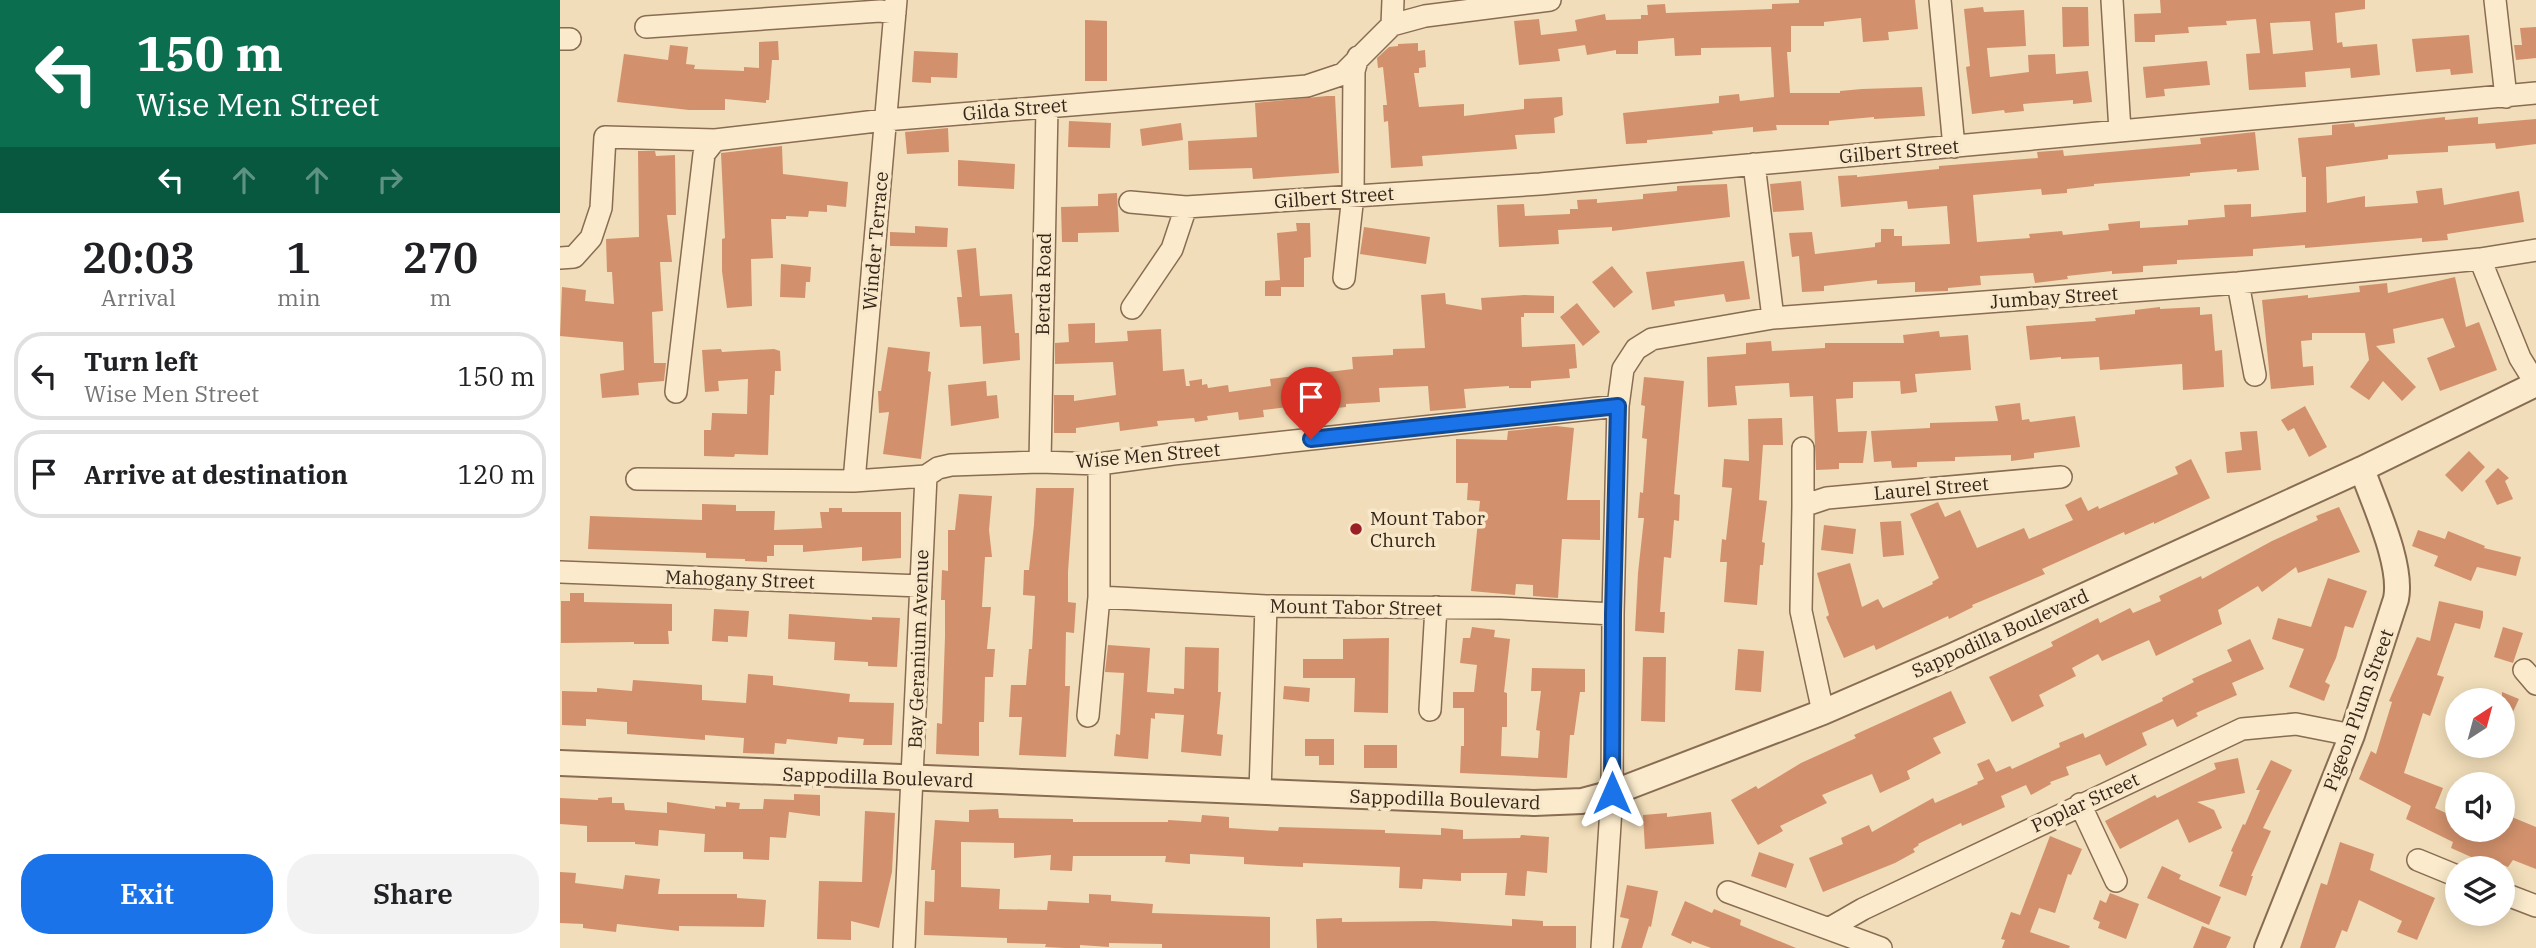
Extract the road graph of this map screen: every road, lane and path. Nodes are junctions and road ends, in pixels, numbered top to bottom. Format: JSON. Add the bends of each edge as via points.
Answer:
{"nodes":[{"id":1,"x":1393,"y":0,"type":"edge"},
{"id":2,"x":1550,"y":0,"type":"edge"},
{"id":3,"x":1940,"y":0,"type":"edge"},
{"id":4,"x":2112,"y":0,"type":"edge"},
{"id":5,"x":2495,"y":0,"type":"edge"},
{"id":6,"x":895,"y":7,"type":"edge"},
{"id":7,"x":1392,"y":25,"type":"junction"},
{"id":8,"x":646,"y":27,"type":"dead end"},
{"id":9,"x":1357,"y":57,"type":"junction"},
{"id":10,"x":2536,"y":93,"type":"edge"},
{"id":11,"x":2506,"y":97,"type":"junction"},
{"id":12,"x":1047,"y":107,"type":"junction"},
{"id":13,"x":885,"y":120,"type":"junction"},
{"id":14,"x":2120,"y":131,"type":"junction"},
{"id":15,"x":715,"y":140,"type":"junction"},
{"id":16,"x":1955,"y":146,"type":"junction"},
{"id":17,"x":1755,"y":164,"type":"junction"},
{"id":18,"x":1353,"y":195,"type":"junction"},
{"id":19,"x":1130,"y":202,"type":"dead end"},
{"id":20,"x":1186,"y":206,"type":"junction"},
{"id":21,"x":2536,"y":250,"type":"edge"},
{"id":22,"x":560,"y":258,"type":"edge"},
{"id":23,"x":2480,"y":259,"type":"junction"},
{"id":24,"x":1344,"y":278,"type":"dead end"},
{"id":25,"x":2238,"y":283,"type":"junction"},
{"id":26,"x":1132,"y":308,"type":"dead end"},
{"id":27,"x":1773,"y":318,"type":"junction"},
{"id":28,"x":2255,"y":375,"type":"dead end"},
{"id":29,"x":2536,"y":384,"type":"edge"},
{"id":30,"x":676,"y":393,"type":"dead end"},
{"id":31,"x":1618,"y":406,"type":"junction"},
{"id":32,"x":1803,"y":448,"type":"dead end"},
{"id":33,"x":1040,"y":462,"type":"junction"},
{"id":34,"x":1099,"y":464,"type":"junction"},
{"id":35,"x":2362,"y":469,"type":"junction"},
{"id":36,"x":926,"y":476,"type":"junction"},
{"id":37,"x":2061,"y":477,"type":"dead end"},
{"id":38,"x":637,"y":479,"type":"dead end"},
{"id":39,"x":854,"y":481,"type":"junction"},
{"id":40,"x":1803,"y":506,"type":"junction"},
{"id":41,"x":560,"y":572,"type":"edge"},
{"id":42,"x":921,"y":586,"type":"junction"},
{"id":43,"x":1099,"y":597,"type":"junction"},
{"id":44,"x":1266,"y":606,"type":"junction"},
{"id":45,"x":1436,"y":607,"type":"junction"},
{"id":46,"x":1613,"y":614,"type":"junction"},
{"id":47,"x":1430,"y":710,"type":"dead end"},
{"id":48,"x":1823,"y":712,"type":"junction"},
{"id":49,"x":1088,"y":716,"type":"dead end"},
{"id":50,"x":2352,"y":734,"type":"junction"},
{"id":51,"x":560,"y":764,"type":"edge"},
{"id":52,"x":913,"y":778,"type":"junction"},
{"id":53,"x":1260,"y":792,"type":"junction"},
{"id":54,"x":1612,"y":793,"type":"junction"},
{"id":55,"x":2080,"y":804,"type":"junction"},
{"id":56,"x":2418,"y":860,"type":"dead end"},
{"id":57,"x":2445,"y":871,"type":"edge"},
{"id":58,"x":2116,"y":881,"type":"dead end"},
{"id":59,"x":1728,"y":892,"type":"dead end"},
{"id":60,"x":2515,"y":898,"type":"edge"},
{"id":61,"x":2536,"y":906,"type":"edge"},
{"id":62,"x":1829,"y":928,"type":"junction"},
{"id":63,"x":904,"y":948,"type":"edge"},
{"id":64,"x":1602,"y":948,"type":"edge"},
{"id":65,"x":1881,"y":948,"type":"edge"},
{"id":66,"x":2267,"y":948,"type":"edge"}],
"edges":[{"from":1,"to":7,"type":"street"},
{"from":2,"to":7,"type":"street","name":"Gilda Street","via":[[1425,16]]},
{"from":3,"to":16,"type":"street"},
{"from":4,"to":14,"type":"street"},
{"from":5,"to":11,"type":"street"},
{"from":6,"to":8,"type":"street"},
{"from":6,"to":13,"type":"street","name":"Winder Terrace"},
{"from":7,"to":9,"type":"street","name":"Gilda Street"},
{"from":9,"to":12,"type":"street","name":"Gilda Street","via":[[1343,74],[1307,86]]},
{"from":9,"to":18,"type":"street"},
{"from":10,"to":11,"type":"street","name":"Gilbert Street"},
{"from":11,"to":14,"type":"street","name":"Gilbert Street"},
{"from":12,"to":13,"type":"street","name":"Gilda Street"},
{"from":12,"to":33,"type":"street","name":"Berda Road"},
{"from":13,"to":15,"type":"street","name":"Gilda Street"},
{"from":13,"to":39,"type":"street","name":"Winder Terrace"},
{"from":14,"to":16,"type":"street","name":"Gilbert Street"},
{"from":15,"to":22,"type":"street","name":"Gilda Street","via":[[605,136],[601,208],[591,239],[574,257]]},
{"from":15,"to":30,"type":"street","via":[[704,154]]},
{"from":16,"to":17,"type":"street","name":"Gilbert Street"},
{"from":17,"to":18,"type":"street","name":"Gilbert Street"},
{"from":17,"to":27,"type":"street"},
{"from":18,"to":20,"type":"street","name":"Gilbert Street"},
{"from":18,"to":24,"type":"street"},
{"from":19,"to":20,"type":"street","name":"Gilbert Street"},
{"from":20,"to":26,"type":"street","via":[[1172,249]]},
{"from":21,"to":23,"type":"street","name":"Jumbay Street"},
{"from":23,"to":25,"type":"street","name":"Jumbay Street"},
{"from":23,"to":29,"type":"street"},
{"from":25,"to":27,"type":"street","name":"Jumbay Street"},
{"from":25,"to":28,"type":"street"},
{"from":27,"to":31,"type":"street","name":"Jumbay Street","via":[[1652,339],[1636,349],[1623,369]]},
{"from":29,"to":35,"type":"street","name":"Sappodilla Boulevard"},
{"from":31,"to":34,"type":"street","name":"Wise Men Street"},
{"from":31,"to":46,"type":"street","name":"Jumbay Street"},
{"from":32,"to":40,"type":"street"},
{"from":33,"to":34,"type":"street","name":"Wise Men Street"},
{"from":33,"to":36,"type":"street","name":"Wise Men Street","via":[[951,465]]},
{"from":34,"to":43,"type":"street"},
{"from":35,"to":48,"type":"street","name":"Sappodilla Boulevard"},
{"from":35,"to":50,"type":"street","name":"Pigeon Plum Street","via":[[2396,567],[2398,588]]},
{"from":36,"to":39,"type":"street","name":"Wise Men Street"},
{"from":36,"to":42,"type":"street","name":"Bay Geranium Avenue"},
{"from":37,"to":40,"type":"street","name":"Laurel Street","via":[[1827,498]]},
{"from":38,"to":39,"type":"street","name":"Wise Men Street"},
{"from":40,"to":48,"type":"street","via":[[1801,611]]},
{"from":41,"to":42,"type":"street","name":"Mahogany Street"},
{"from":42,"to":52,"type":"street","name":"Bay Geranium Avenue"},
{"from":43,"to":44,"type":"street","name":"Mount Tabor Street"},
{"from":43,"to":49,"type":"street"},
{"from":44,"to":45,"type":"street","name":"Mount Tabor Street"},
{"from":44,"to":53,"type":"street"},
{"from":45,"to":46,"type":"street","name":"Mount Tabor Street"},
{"from":45,"to":47,"type":"street"},
{"from":46,"to":54,"type":"street","name":"Jumbay Street"},
{"from":48,"to":54,"type":"street","name":"Sappodilla Boulevard"},
{"from":50,"to":55,"type":"street","name":"Poplar Street","via":[[2295,724],[2242,729]]},
{"from":50,"to":66,"type":"street","name":"Pigeon Plum Street"},
{"from":51,"to":52,"type":"street","name":"Sappodilla Boulevard"},
{"from":52,"to":53,"type":"street","name":"Sappodilla Boulevard"},
{"from":52,"to":63,"type":"street","name":"Bay Geranium Avenue"},
{"from":53,"to":54,"type":"street","name":"Sappodilla Boulevard","via":[[1534,803],[1581,801]]},
{"from":54,"to":64,"type":"street","name":"Jumbay Street"},
{"from":55,"to":58,"type":"street"},
{"from":55,"to":62,"type":"street","name":"Poplar Street"},
{"from":56,"to":57,"type":"street"},
{"from":59,"to":62,"type":"street"},
{"from":60,"to":61,"type":"street"},
{"from":62,"to":65,"type":"street"}]}
